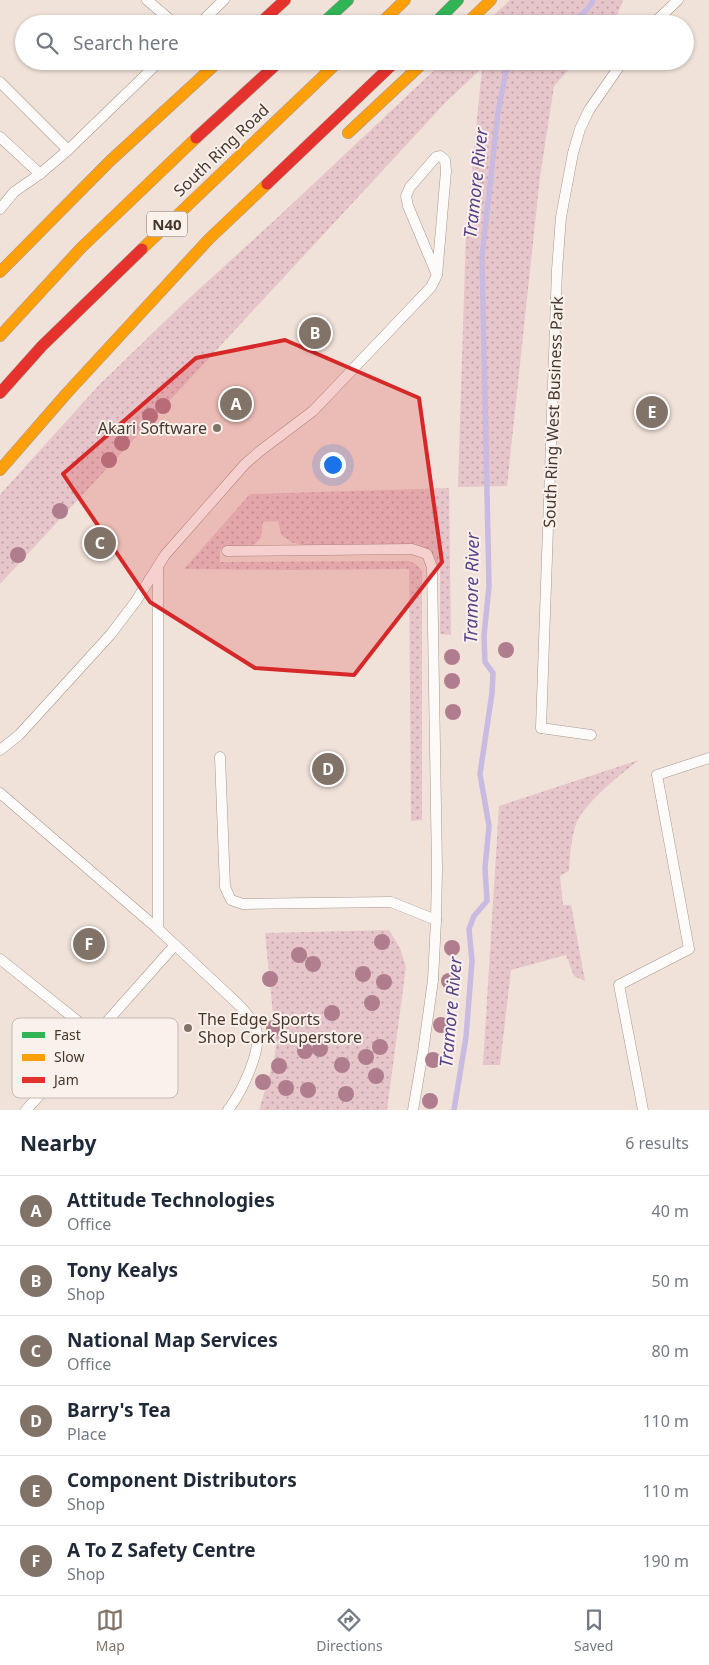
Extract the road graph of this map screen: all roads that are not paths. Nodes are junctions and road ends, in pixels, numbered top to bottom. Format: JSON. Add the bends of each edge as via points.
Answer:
{"nodes":[{"id":1,"x":147,"y":0,"type":"edge"},
{"id":2,"x":224,"y":0,"type":"edge"},
{"id":3,"x":285,"y":0,"type":"edge"},
{"id":4,"x":348,"y":0,"type":"edge"},
{"id":5,"x":405,"y":0,"type":"edge"},
{"id":6,"x":458,"y":0,"type":"edge"},
{"id":7,"x":492,"y":0,"type":"edge"},
{"id":8,"x":678,"y":0,"type":"edge"},
{"id":9,"x":165,"y":15,"type":"edge"},
{"id":10,"x":209,"y":15,"type":"edge"},
{"id":11,"x":269,"y":15,"type":"edge"},
{"id":12,"x":332,"y":15,"type":"edge"},
{"id":13,"x":389,"y":15,"type":"edge"},
{"id":14,"x":443,"y":15,"type":"edge"},
{"id":15,"x":476,"y":15,"type":"edge"},
{"id":16,"x":662,"y":15,"type":"edge"},
{"id":17,"x":151,"y":70,"type":"edge"},
{"id":18,"x":209,"y":70,"type":"edge"},
{"id":19,"x":270,"y":70,"type":"edge"},
{"id":20,"x":329,"y":70,"type":"edge"},
{"id":21,"x":387,"y":70,"type":"edge"},
{"id":22,"x":416,"y":70,"type":"edge"},
{"id":23,"x":618,"y":70,"type":"edge"},
{"id":24,"x":0,"y":82,"type":"edge"},
{"id":25,"x":0,"y":137,"type":"edge"},
{"id":26,"x":342,"y":138,"type":"dead end"},
{"id":27,"x":68,"y":150,"type":"junction"},
{"id":28,"x":40,"y":174,"type":"junction"},
{"id":29,"x":0,"y":210,"type":"edge"},
{"id":30,"x":0,"y":272,"type":"edge"},
{"id":31,"x":437,"y":274,"type":"junction"},
{"id":32,"x":189,"y":278,"type":"dead end"},
{"id":33,"x":0,"y":336,"type":"edge"},
{"id":34,"x":103,"y":354,"type":"junction"},
{"id":35,"x":0,"y":393,"type":"edge"},
{"id":36,"x":0,"y":470,"type":"edge"},
{"id":37,"x":227,"y":551,"type":"dead end"},
{"id":38,"x":158,"y":565,"type":"junction"},
{"id":39,"x":591,"y":735,"type":"dead end"},
{"id":40,"x":0,"y":750,"type":"edge"},
{"id":41,"x":220,"y":757,"type":"dead end"},
{"id":42,"x":709,"y":758,"type":"edge"},
{"id":43,"x":0,"y":793,"type":"edge"},
{"id":44,"x":436,"y":920,"type":"junction"},
{"id":45,"x":158,"y":928,"type":"junction"},
{"id":46,"x":175,"y":944,"type":"junction"},
{"id":47,"x":0,"y":959,"type":"edge"},
{"id":48,"x":74,"y":1018,"type":"edge"},
{"id":49,"x":110,"y":1018,"type":"edge"},
{"id":50,"x":37,"y":1098,"type":"edge"},
{"id":51,"x":26,"y":1110,"type":"edge"},
{"id":52,"x":228,"y":1110,"type":"edge"},
{"id":53,"x":413,"y":1110,"type":"edge"},
{"id":54,"x":643,"y":1110,"type":"edge"}],
"edges":[{"from":1,"to":9,"type":"lane"},
{"from":2,"to":10,"type":"lane"},
{"from":3,"to":11,"type":"highway"},
{"from":4,"to":12,"type":"highway"},
{"from":5,"to":13,"type":"highway"},
{"from":6,"to":14,"type":"highway"},
{"from":7,"to":15,"type":"highway"},
{"from":8,"to":16,"type":"lane"},
{"from":17,"to":27,"type":"lane"},
{"from":18,"to":30,"type":"highway","via":[[110,161]]},
{"from":19,"to":33,"type":"highway","name":"South Ring Road","number":"N40","via":[[81,248]]},
{"from":20,"to":35,"type":"highway","name":"South Ring Road","number":"N40","via":[[42,346]]},
{"from":21,"to":34,"type":"highway","via":[[209,239]]},
{"from":22,"to":26,"type":"highway"},
{"from":23,"to":39,"type":"lane","name":"South Ring West Business Park","via":[[589,110],[580,129],[562,217],[557,270],[541,728]]},
{"from":24,"to":27,"type":"lane"},
{"from":25,"to":28,"type":"lane"},
{"from":27,"to":28,"type":"lane"},
{"from":28,"to":29,"type":"lane","via":[[14,192]]},
{"from":31,"to":31,"type":"lane","via":[[446,171],[445,160],[440,156],[410,187],[406,196]]},
{"from":31,"to":38,"type":"lane","via":[[431,287],[313,411],[245,464]]},
{"from":32,"to":34,"type":"highway"},
{"from":34,"to":36,"type":"highway"},
{"from":37,"to":44,"type":"lane","via":[[412,549],[427,554],[432,567]]},
{"from":38,"to":40,"type":"lane","via":[[111,634],[19,735]]},
{"from":38,"to":45,"type":"lane"},
{"from":41,"to":44,"type":"lane","via":[[225,887],[231,900],[243,904],[391,902]]},
{"from":42,"to":54,"type":"lane","via":[[657,775],[689,949],[619,986]]},
{"from":43,"to":45,"type":"lane"},
{"from":44,"to":53,"type":"lane","via":[[431,998]]},
{"from":45,"to":46,"type":"lane"},
{"from":46,"to":49,"type":"lane"},
{"from":46,"to":52,"type":"lane","via":[[240,1006],[256,1030],[255,1054],[242,1088]]},
{"from":47,"to":48,"type":"lane"},
{"from":50,"to":51,"type":"lane"}]}
